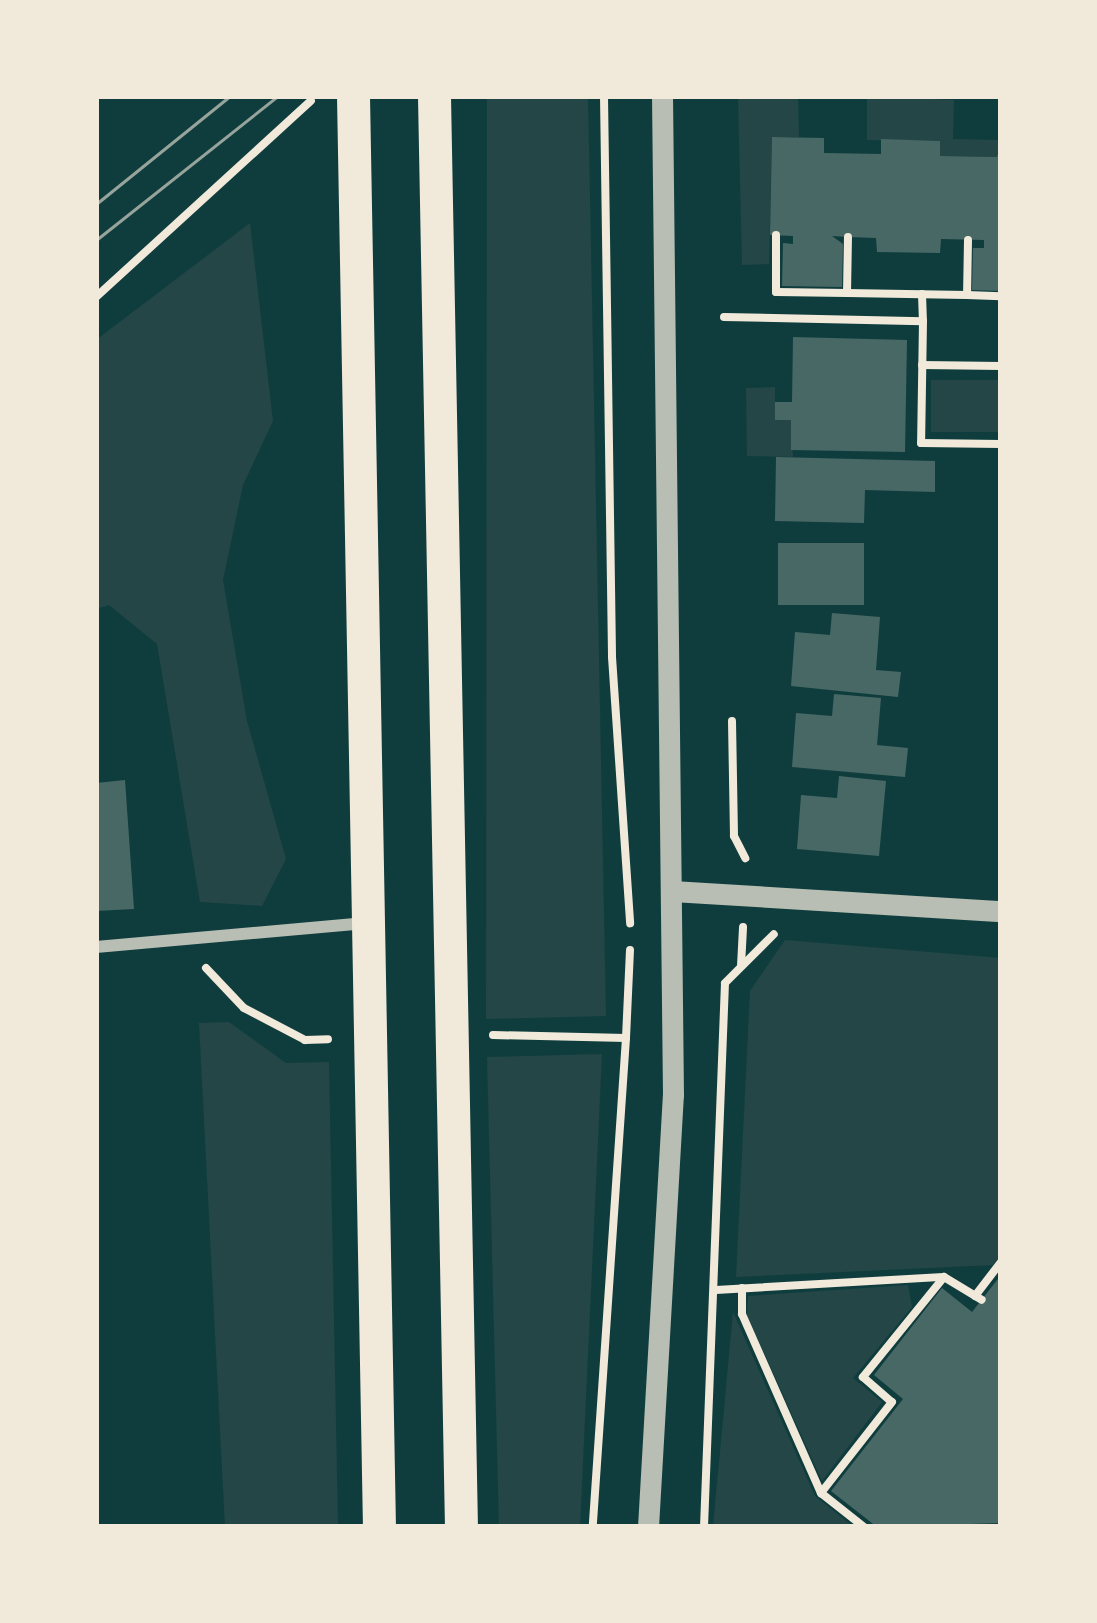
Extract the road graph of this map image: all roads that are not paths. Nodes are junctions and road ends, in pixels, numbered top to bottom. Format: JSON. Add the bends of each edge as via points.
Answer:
{"nodes":[{"id":1,"x":353,"y":96,"type":"edge"},
{"id":2,"x":434,"y":96,"type":"edge"},
{"id":3,"x":662,"y":96,"type":"edge"},
{"id":4,"x":672,"y":891,"type":"junction"},
{"id":5,"x":1001,"y":911,"type":"edge"},
{"id":6,"x":368,"y":923,"type":"junction"},
{"id":7,"x":96,"y":947,"type":"edge"},
{"id":8,"x":379,"y":1527,"type":"edge"},
{"id":9,"x":461,"y":1527,"type":"edge"},
{"id":10,"x":648,"y":1527,"type":"edge"}],
"edges":[{"from":1,"to":6,"type":"highway"},
{"from":2,"to":9,"type":"highway"},
{"from":3,"to":4,"type":"street"},
{"from":4,"to":5,"type":"street"},
{"from":4,"to":10,"type":"street","via":[[673,1095]]},
{"from":6,"to":7,"type":"street"},
{"from":6,"to":8,"type":"highway"}]}
